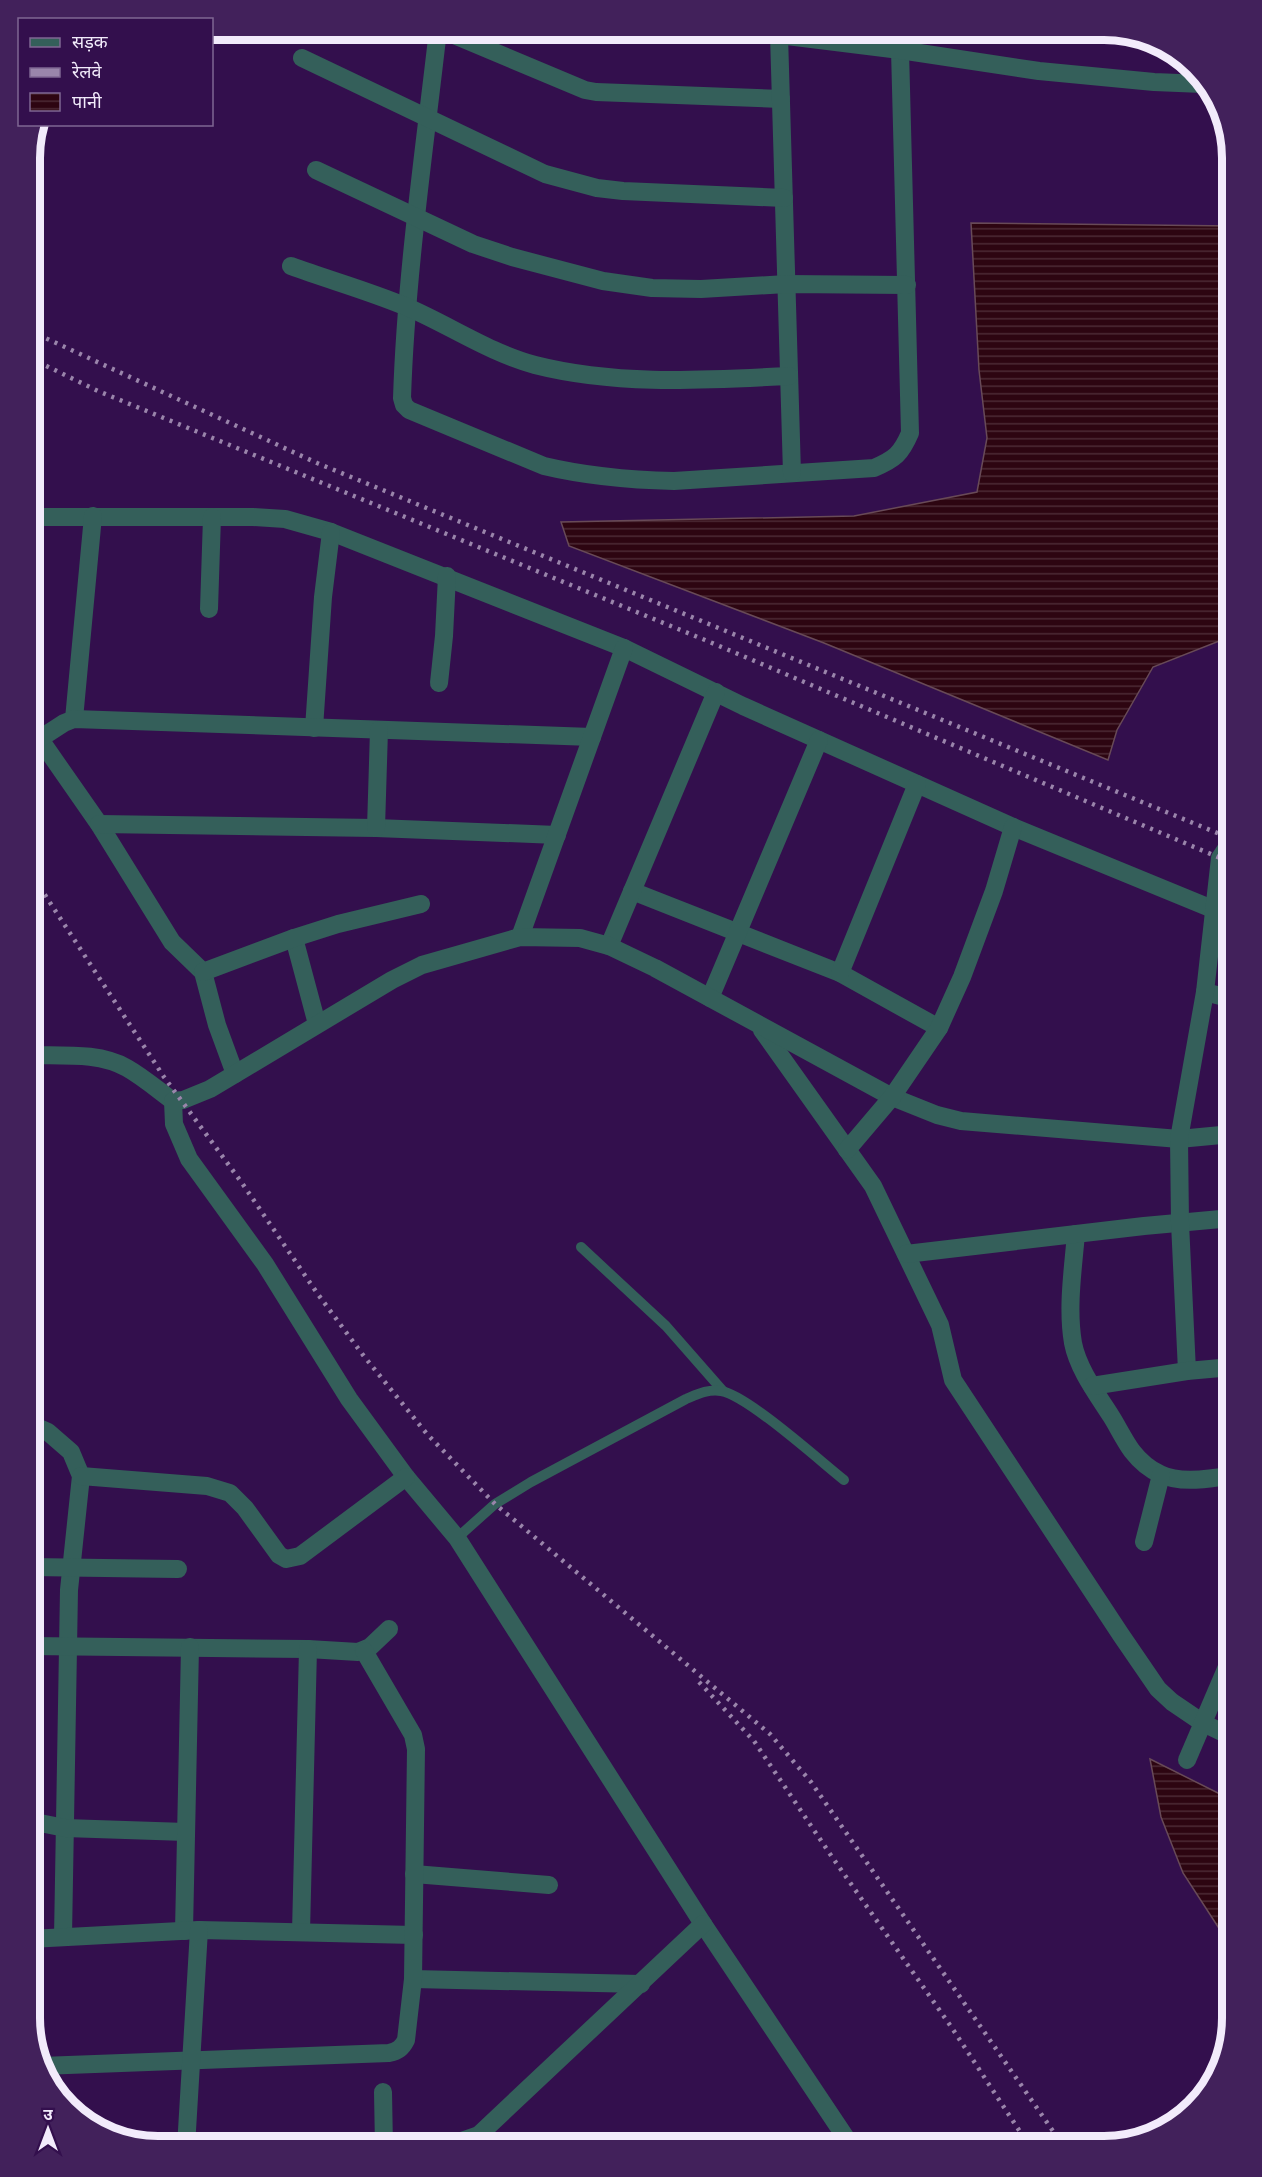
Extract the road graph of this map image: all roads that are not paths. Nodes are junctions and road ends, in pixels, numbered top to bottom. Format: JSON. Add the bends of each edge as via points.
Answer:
{"nodes":[{"id":1,"x":438,"y":41,"type":"edge"},
{"id":2,"x":467,"y":41,"type":"edge"},
{"id":3,"x":780,"y":41,"type":"edge"},
{"id":4,"x":828,"y":41,"type":"edge"},
{"id":5,"x":900,"y":50,"type":"junction"},
{"id":6,"x":302,"y":58,"type":"dead end"},
{"id":7,"x":1194,"y":84,"type":"edge"},
{"id":8,"x":781,"y":99,"type":"junction"},
{"id":9,"x":426,"y":118,"type":"junction"},
{"id":10,"x":316,"y":170,"type":"dead end"},
{"id":11,"x":784,"y":198,"type":"junction"},
{"id":12,"x":416,"y":216,"type":"junction"},
{"id":13,"x":291,"y":266,"type":"dead end"},
{"id":14,"x":786,"y":284,"type":"junction"},
{"id":15,"x":907,"y":285,"type":"junction"},
{"id":16,"x":407,"y":307,"type":"junction"},
{"id":17,"x":789,"y":376,"type":"junction"},
{"id":18,"x":792,"y":473,"type":"junction"},
{"id":19,"x":93,"y":516,"type":"junction"},
{"id":20,"x":41,"y":517,"type":"edge"},
{"id":21,"x":212,"y":517,"type":"junction"},
{"id":22,"x":331,"y":532,"type":"junction"},
{"id":23,"x":447,"y":576,"type":"junction"},
{"id":24,"x":209,"y":609,"type":"dead end"},
{"id":25,"x":624,"y":648,"type":"junction"},
{"id":26,"x":439,"y":683,"type":"dead end"},
{"id":27,"x":716,"y":692,"type":"junction"},
{"id":28,"x":74,"y":719,"type":"junction"},
{"id":29,"x":314,"y":728,"type":"junction"},
{"id":30,"x":379,"y":730,"type":"junction"},
{"id":31,"x":41,"y":733,"type":"edge"},
{"id":32,"x":592,"y":737,"type":"junction"},
{"id":33,"x":819,"y":740,"type":"junction"},
{"id":34,"x":41,"y":746,"type":"edge"},
{"id":35,"x":918,"y":784,"type":"junction"},
{"id":36,"x":99,"y":824,"type":"junction"},
{"id":37,"x":1013,"y":827,"type":"junction"},
{"id":38,"x":376,"y":828,"type":"junction"},
{"id":39,"x":557,"y":834,"type":"junction"},
{"id":40,"x":1222,"y":856,"type":"edge"},
{"id":41,"x":632,"y":891,"type":"junction"},
{"id":42,"x":421,"y":904,"type":"dead end"},
{"id":43,"x":1214,"y":909,"type":"junction"},
{"id":44,"x":1222,"y":913,"type":"edge"},
{"id":45,"x":736,"y":934,"type":"junction"},
{"id":46,"x":520,"y":936,"type":"junction"},
{"id":47,"x":294,"y":938,"type":"junction"},
{"id":48,"x":609,"y":946,"type":"junction"},
{"id":49,"x":203,"y":972,"type":"junction"},
{"id":50,"x":840,"y":973,"type":"junction"},
{"id":51,"x":1205,"y":992,"type":"junction"},
{"id":52,"x":1222,"y":996,"type":"edge"},
{"id":53,"x":710,"y":998,"type":"junction"},
{"id":54,"x":317,"y":1024,"type":"junction"},
{"id":55,"x":759,"y":1025,"type":"junction"},
{"id":56,"x":939,"y":1028,"type":"junction"},
{"id":57,"x":41,"y":1055,"type":"edge"},
{"id":58,"x":235,"y":1074,"type":"junction"},
{"id":59,"x":892,"y":1097,"type":"junction"},
{"id":60,"x":173,"y":1101,"type":"junction"},
{"id":61,"x":1222,"y":1135,"type":"edge"},
{"id":62,"x":1179,"y":1138,"type":"junction"},
{"id":63,"x":847,"y":1150,"type":"junction"},
{"id":64,"x":1222,"y":1219,"type":"edge"},
{"id":65,"x":1180,"y":1222,"type":"junction"},
{"id":66,"x":1076,"y":1234,"type":"junction"},
{"id":67,"x":581,"y":1247,"type":"dead end"},
{"id":68,"x":906,"y":1254,"type":"junction"},
{"id":69,"x":1222,"y":1368,"type":"edge"},
{"id":70,"x":1187,"y":1371,"type":"junction"},
{"id":71,"x":1092,"y":1386,"type":"junction"},
{"id":72,"x":723,"y":1391,"type":"junction"},
{"id":73,"x":40,"y":1429,"type":"edge"},
{"id":74,"x":1161,"y":1475,"type":"junction"},
{"id":75,"x":81,"y":1476,"type":"junction"},
{"id":76,"x":1222,"y":1476,"type":"edge"},
{"id":77,"x":406,"y":1477,"type":"junction"},
{"id":78,"x":844,"y":1480,"type":"dead end"},
{"id":79,"x":457,"y":1538,"type":"junction"},
{"id":80,"x":1144,"y":1542,"type":"dead end"},
{"id":81,"x":40,"y":1567,"type":"edge"},
{"id":82,"x":72,"y":1568,"type":"junction"},
{"id":83,"x":178,"y":1569,"type":"dead end"},
{"id":84,"x":389,"y":1629,"type":"dead end"},
{"id":85,"x":40,"y":1646,"type":"edge"},
{"id":86,"x":69,"y":1646,"type":"junction"},
{"id":87,"x":190,"y":1647,"type":"junction"},
{"id":88,"x":308,"y":1649,"type":"junction"},
{"id":89,"x":364,"y":1651,"type":"junction"},
{"id":90,"x":1222,"y":1678,"type":"edge"},
{"id":91,"x":1203,"y":1723,"type":"junction"},
{"id":92,"x":1222,"y":1732,"type":"edge"},
{"id":93,"x":1187,"y":1760,"type":"dead end"},
{"id":94,"x":40,"y":1823,"type":"edge"},
{"id":95,"x":65,"y":1828,"type":"junction"},
{"id":96,"x":186,"y":1832,"type":"junction"},
{"id":97,"x":414,"y":1874,"type":"junction"},
{"id":98,"x":549,"y":1885,"type":"dead end"},
{"id":99,"x":703,"y":1924,"type":"junction"},
{"id":100,"x":192,"y":1931,"type":"junction"},
{"id":101,"x":301,"y":1932,"type":"junction"},
{"id":102,"x":414,"y":1935,"type":"junction"},
{"id":103,"x":63,"y":1937,"type":"junction"},
{"id":104,"x":40,"y":1938,"type":"edge"},
{"id":105,"x":413,"y":1979,"type":"junction"},
{"id":106,"x":641,"y":1984,"type":"junction"},
{"id":107,"x":191,"y":2059,"type":"junction"},
{"id":108,"x":50,"y":2066,"type":"edge"},
{"id":109,"x":383,"y":2092,"type":"dead end"},
{"id":110,"x":187,"y":2136,"type":"edge"},
{"id":111,"x":384,"y":2136,"type":"edge"},
{"id":112,"x":477,"y":2136,"type":"edge"},
{"id":113,"x":845,"y":2136,"type":"edge"}],
"edges":[{"from":1,"to":9,"type":"street"},
{"from":2,"to":8,"type":"street","via":[[585,90]]},
{"from":3,"to":8,"type":"street"},
{"from":4,"to":5,"type":"street"},
{"from":5,"to":7,"type":"street","via":[[1039,71]]},
{"from":5,"to":15,"type":"street"},
{"from":6,"to":9,"type":"street"},
{"from":8,"to":11,"type":"street"},
{"from":9,"to":11,"type":"street","via":[[545,174],[597,188]]},
{"from":9,"to":12,"type":"street"},
{"from":10,"to":12,"type":"street"},
{"from":11,"to":14,"type":"street"},
{"from":12,"to":14,"type":"street","via":[[473,244],[603,281],[691,289]]},
{"from":12,"to":16,"type":"street"},
{"from":13,"to":16,"type":"street"},
{"from":14,"to":15,"type":"street"},
{"from":14,"to":17,"type":"street"},
{"from":15,"to":18,"type":"street","via":[[910,433],[903,450],[874,468]]},
{"from":16,"to":17,"type":"street","via":[[513,357],[573,374],[667,381]]},
{"from":16,"to":18,"type":"street","via":[[402,398],[409,410],[564,471],[646,481]]},
{"from":17,"to":18,"type":"street"},
{"from":19,"to":20,"type":"street"},
{"from":19,"to":21,"type":"street"},
{"from":19,"to":28,"type":"street"},
{"from":21,"to":22,"type":"street","via":[[285,519]]},
{"from":21,"to":24,"type":"street"},
{"from":22,"to":23,"type":"street"},
{"from":22,"to":29,"type":"street"},
{"from":23,"to":25,"type":"street"},
{"from":23,"to":26,"type":"street"},
{"from":25,"to":27,"type":"street"},
{"from":25,"to":32,"type":"street"},
{"from":27,"to":33,"type":"street"},
{"from":27,"to":41,"type":"street"},
{"from":28,"to":29,"type":"street"},
{"from":28,"to":31,"type":"street"},
{"from":29,"to":30,"type":"street"},
{"from":30,"to":32,"type":"street"},
{"from":30,"to":38,"type":"street"},
{"from":32,"to":39,"type":"street"},
{"from":33,"to":35,"type":"street"},
{"from":33,"to":45,"type":"street"},
{"from":34,"to":36,"type":"street"},
{"from":35,"to":37,"type":"street"},
{"from":35,"to":50,"type":"street"},
{"from":36,"to":38,"type":"street"},
{"from":36,"to":49,"type":"street","via":[[172,942]]},
{"from":37,"to":43,"type":"street"},
{"from":37,"to":56,"type":"street","via":[[994,891]]},
{"from":38,"to":39,"type":"street"},
{"from":39,"to":46,"type":"street"},
{"from":40,"to":43,"type":"street"},
{"from":41,"to":45,"type":"street"},
{"from":41,"to":48,"type":"street"},
{"from":42,"to":47,"type":"street"},
{"from":43,"to":44,"type":"street"},
{"from":43,"to":51,"type":"street"},
{"from":45,"to":50,"type":"street"},
{"from":45,"to":53,"type":"street"},
{"from":46,"to":48,"type":"street","via":[[580,938]]},
{"from":46,"to":54,"type":"street","via":[[422,965]]},
{"from":47,"to":49,"type":"street"},
{"from":47,"to":54,"type":"street"},
{"from":48,"to":53,"type":"street"},
{"from":49,"to":58,"type":"street"},
{"from":50,"to":56,"type":"street"},
{"from":51,"to":52,"type":"street"},
{"from":51,"to":62,"type":"street"},
{"from":53,"to":55,"type":"street"},
{"from":54,"to":58,"type":"street"},
{"from":55,"to":59,"type":"street"},
{"from":55,"to":63,"type":"street"},
{"from":56,"to":59,"type":"street"},
{"from":57,"to":60,"type":"street","via":[[112,1061]]},
{"from":58,"to":60,"type":"street","via":[[210,1089]]},
{"from":59,"to":62,"type":"street","via":[[961,1122]]},
{"from":59,"to":63,"type":"street"},
{"from":60,"to":77,"type":"street","via":[[174,1124],[189,1159],[265,1264],[349,1399]]},
{"from":61,"to":62,"type":"street"},
{"from":62,"to":65,"type":"street"},
{"from":63,"to":68,"type":"street","via":[[873,1186]]},
{"from":64,"to":65,"type":"street"},
{"from":65,"to":66,"type":"street"},
{"from":65,"to":70,"type":"street"},
{"from":66,"to":68,"type":"street"},
{"from":66,"to":71,"type":"street","via":[[1072,1329],[1077,1356]]},
{"from":67,"to":72,"type":"lane","via":[[666,1326]]},
{"from":68,"to":91,"type":"street","via":[[940,1324],[953,1380],[1158,1689]]},
{"from":69,"to":70,"type":"street"},
{"from":70,"to":71,"type":"street"},
{"from":71,"to":74,"type":"street","via":[[1133,1451]]},
{"from":72,"to":78,"type":"lane","via":[[744,1401]]},
{"from":72,"to":79,"type":"lane","via":[[708,1390],[686,1399],[531,1482],[495,1504]]},
{"from":73,"to":75,"type":"street","via":[[71,1452]]},
{"from":74,"to":76,"type":"street","via":[[1182,1479]]},
{"from":74,"to":80,"type":"street"},
{"from":75,"to":77,"type":"street","via":[[207,1486],[230,1493],[286,1559],[300,1556]]},
{"from":75,"to":82,"type":"street"},
{"from":77,"to":79,"type":"street"},
{"from":79,"to":99,"type":"street"},
{"from":81,"to":82,"type":"street"},
{"from":82,"to":83,"type":"street"},
{"from":82,"to":86,"type":"street"},
{"from":84,"to":89,"type":"street"},
{"from":85,"to":86,"type":"street"},
{"from":86,"to":87,"type":"street"},
{"from":86,"to":95,"type":"street"},
{"from":87,"to":88,"type":"street"},
{"from":87,"to":96,"type":"street"},
{"from":88,"to":89,"type":"street"},
{"from":88,"to":101,"type":"street"},
{"from":89,"to":97,"type":"street","via":[[412,1735],[416,1749]]},
{"from":90,"to":91,"type":"street"},
{"from":91,"to":92,"type":"street"},
{"from":91,"to":93,"type":"street"},
{"from":94,"to":95,"type":"street"},
{"from":95,"to":96,"type":"street"},
{"from":95,"to":103,"type":"street"},
{"from":96,"to":100,"type":"street"},
{"from":97,"to":98,"type":"street"},
{"from":97,"to":102,"type":"street"},
{"from":99,"to":106,"type":"street"},
{"from":99,"to":113,"type":"street"},
{"from":100,"to":101,"type":"street"},
{"from":100,"to":103,"type":"street"},
{"from":100,"to":107,"type":"street"},
{"from":101,"to":102,"type":"street"},
{"from":102,"to":105,"type":"street"},
{"from":103,"to":104,"type":"street"},
{"from":105,"to":106,"type":"street"},
{"from":105,"to":107,"type":"street","via":[[406,2040],[397,2052]]},
{"from":106,"to":112,"type":"street"},
{"from":107,"to":108,"type":"street"},
{"from":107,"to":110,"type":"street"},
{"from":109,"to":111,"type":"street"}]}
